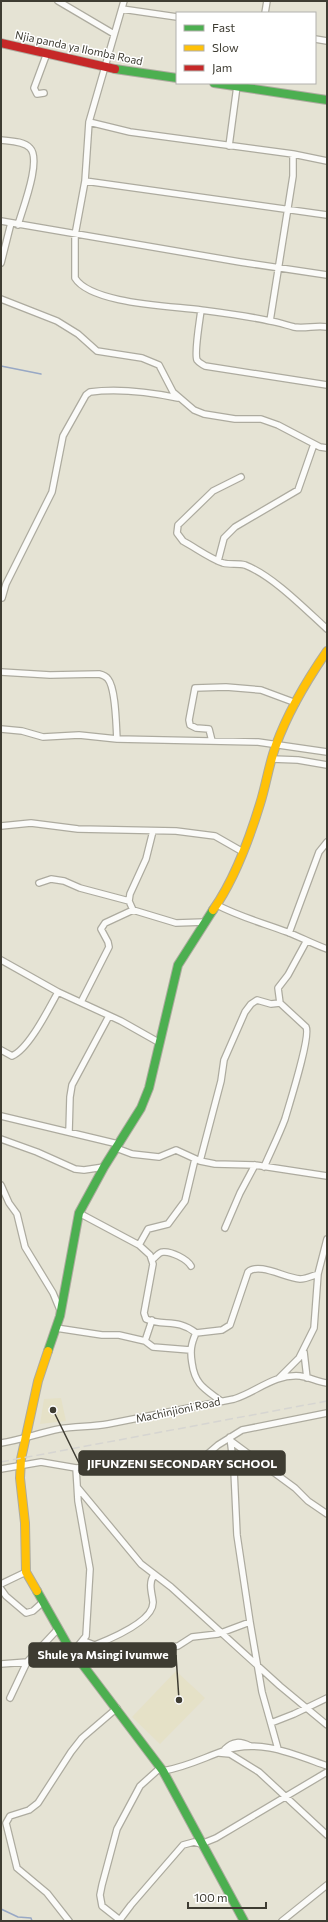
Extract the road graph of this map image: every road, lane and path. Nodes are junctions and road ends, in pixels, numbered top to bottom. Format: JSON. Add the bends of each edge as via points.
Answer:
{"nodes":[{"id":1,"x":58,"y":1,"type":"edge"},
{"id":2,"x":124,"y":1,"type":"edge"},
{"id":3,"x":267,"y":1,"type":"edge"},
{"id":4,"x":122,"y":9,"type":"junction"},
{"id":5,"x":265,"y":12,"type":"edge"},
{"id":6,"x":176,"y":17,"type":"edge"},
{"id":7,"x":114,"y":34,"type":"junction"},
{"id":8,"x":316,"y":39,"type":"edge"},
{"id":9,"x":327,"y":41,"type":"edge"},
{"id":10,"x":1,"y":43,"type":"edge"},
{"id":11,"x":47,"y":54,"type":"junction"},
{"id":12,"x":105,"y":67,"type":"junction"},
{"id":13,"x":176,"y":78,"type":"edge"},
{"id":14,"x":222,"y":84,"type":"edge"},
{"id":15,"x":237,"y":86,"type":"junction"},
{"id":16,"x":251,"y":86,"type":"edge"},
{"id":17,"x":44,"y":93,"type":"dead end"},
{"id":18,"x":327,"y":100,"type":"edge"},
{"id":19,"x":89,"y":122,"type":"junction"},
{"id":20,"x":1,"y":140,"type":"edge"},
{"id":21,"x":229,"y":146,"type":"junction"},
{"id":22,"x":293,"y":154,"type":"junction"},
{"id":23,"x":327,"y":160,"type":"edge"},
{"id":24,"x":85,"y":181,"type":"junction"},
{"id":25,"x":288,"y":208,"type":"junction"},
{"id":26,"x":327,"y":215,"type":"edge"},
{"id":27,"x":1,"y":221,"type":"edge"},
{"id":28,"x":14,"y":224,"type":"junction"},
{"id":29,"x":75,"y":235,"type":"junction"},
{"id":30,"x":1,"y":263,"type":"edge"},
{"id":31,"x":278,"y":268,"type":"junction"},
{"id":32,"x":327,"y":275,"type":"edge"},
{"id":33,"x":1,"y":299,"type":"edge"},
{"id":34,"x":201,"y":310,"type":"junction"},
{"id":35,"x":270,"y":320,"type":"junction"},
{"id":36,"x":327,"y":327,"type":"edge"},
{"id":37,"x":327,"y":385,"type":"edge"},
{"id":38,"x":178,"y":398,"type":"junction"},
{"id":39,"x":314,"y":444,"type":"junction"},
{"id":40,"x":327,"y":448,"type":"edge"},
{"id":41,"x":241,"y":477,"type":"dead end"},
{"id":42,"x":218,"y":561,"type":"junction"},
{"id":43,"x":2,"y":598,"type":"edge"},
{"id":44,"x":327,"y":629,"type":"edge"},
{"id":45,"x":327,"y":651,"type":"edge"},
{"id":46,"x":1,"y":672,"type":"edge"},
{"id":47,"x":296,"y":703,"type":"junction"},
{"id":48,"x":1,"y":729,"type":"edge"},
{"id":49,"x":117,"y":739,"type":"junction"},
{"id":50,"x":212,"y":741,"type":"junction"},
{"id":51,"x":276,"y":745,"type":"junction"},
{"id":52,"x":327,"y":752,"type":"edge"},
{"id":53,"x":272,"y":759,"type":"junction"},
{"id":54,"x":327,"y":764,"type":"edge"},
{"id":55,"x":1,"y":826,"type":"edge"},
{"id":56,"x":152,"y":831,"type":"junction"},
{"id":57,"x":327,"y":842,"type":"edge"},
{"id":58,"x":243,"y":852,"type":"junction"},
{"id":59,"x":39,"y":883,"type":"dead end"},
{"id":60,"x":129,"y":901,"type":"junction"},
{"id":61,"x":217,"y":906,"type":"junction"},
{"id":62,"x":133,"y":910,"type":"junction"},
{"id":63,"x":205,"y":922,"type":"junction"},
{"id":64,"x":289,"y":933,"type":"junction"},
{"id":65,"x":306,"y":942,"type":"junction"},
{"id":66,"x":327,"y":949,"type":"edge"},
{"id":67,"x":1,"y":960,"type":"edge"},
{"id":68,"x":58,"y":992,"type":"junction"},
{"id":69,"x":81,"y":1002,"type":"junction"},
{"id":70,"x":280,"y":1003,"type":"junction"},
{"id":71,"x":109,"y":1016,"type":"junction"},
{"id":72,"x":160,"y":1043,"type":"junction"},
{"id":73,"x":1,"y":1050,"type":"edge"},
{"id":74,"x":1,"y":1116,"type":"edge"},
{"id":75,"x":69,"y":1132,"type":"junction"},
{"id":76,"x":1,"y":1139,"type":"edge"},
{"id":77,"x":117,"y":1146,"type":"junction"},
{"id":78,"x":197,"y":1160,"type":"junction"},
{"id":79,"x":255,"y":1165,"type":"junction"},
{"id":80,"x":104,"y":1167,"type":"junction"},
{"id":81,"x":264,"y":1167,"type":"junction"},
{"id":82,"x":327,"y":1176,"type":"edge"},
{"id":83,"x":1,"y":1185,"type":"edge"},
{"id":84,"x":79,"y":1213,"type":"junction"},
{"id":85,"x":225,"y":1228,"type":"dead end"},
{"id":86,"x":327,"y":1239,"type":"edge"},
{"id":87,"x":139,"y":1245,"type":"junction"},
{"id":88,"x":153,"y":1260,"type":"junction"},
{"id":89,"x":191,"y":1266,"type":"dead end"},
{"id":90,"x":318,"y":1274,"type":"junction"},
{"id":91,"x":61,"y":1313,"type":"junction"},
{"id":92,"x":152,"y":1320,"type":"junction"},
{"id":93,"x":56,"y":1328,"type":"junction"},
{"id":94,"x":196,"y":1333,"type":"junction"},
{"id":95,"x":145,"y":1341,"type":"junction"},
{"id":96,"x":190,"y":1350,"type":"junction"},
{"id":97,"x":304,"y":1351,"type":"junction"},
{"id":98,"x":279,"y":1378,"type":"junction"},
{"id":99,"x":307,"y":1378,"type":"junction"},
{"id":100,"x":327,"y":1383,"type":"edge"},
{"id":101,"x":221,"y":1402,"type":"junction"},
{"id":102,"x":327,"y":1413,"type":"edge"},
{"id":103,"x":25,"y":1438,"type":"junction"},
{"id":104,"x":230,"y":1439,"type":"junction"},
{"id":105,"x":1,"y":1443,"type":"edge"},
{"id":106,"x":198,"y":1460,"type":"junction"},
{"id":107,"x":20,"y":1464,"type":"junction"},
{"id":108,"x":1,"y":1468,"type":"edge"},
{"id":109,"x":76,"y":1468,"type":"junction"},
{"id":110,"x":234,"y":1470,"type":"junction"},
{"id":111,"x":78,"y":1488,"type":"junction"},
{"id":112,"x":327,"y":1514,"type":"edge"},
{"id":113,"x":26,"y":1572,"type":"junction"},
{"id":114,"x":154,"y":1575,"type":"junction"},
{"id":115,"x":1,"y":1584,"type":"edge"},
{"id":116,"x":1,"y":1589,"type":"edge"},
{"id":117,"x":43,"y":1602,"type":"junction"},
{"id":118,"x":250,"y":1622,"type":"junction"},
{"id":119,"x":57,"y":1630,"type":"junction"},
{"id":120,"x":222,"y":1632,"type":"junction"},
{"id":121,"x":84,"y":1641,"type":"junction"},
{"id":122,"x":95,"y":1645,"type":"junction"},
{"id":123,"x":73,"y":1652,"type":"junction"},
{"id":124,"x":26,"y":1662,"type":"junction"},
{"id":125,"x":257,"y":1663,"type":"junction"},
{"id":126,"x":1,"y":1664,"type":"edge"},
{"id":127,"x":10,"y":1698,"type":"dead end"},
{"id":128,"x":327,"y":1698,"type":"edge"},
{"id":129,"x":307,"y":1707,"type":"junction"},
{"id":130,"x":117,"y":1708,"type":"junction"},
{"id":131,"x":271,"y":1723,"type":"junction"},
{"id":132,"x":327,"y":1725,"type":"edge"},
{"id":133,"x":278,"y":1748,"type":"junction"},
{"id":134,"x":221,"y":1752,"type":"junction"},
{"id":135,"x":327,"y":1766,"type":"edge"},
{"id":136,"x":161,"y":1770,"type":"junction"},
{"id":137,"x":327,"y":1772,"type":"edge"},
{"id":138,"x":286,"y":1796,"type":"junction"},
{"id":139,"x":327,"y":1835,"type":"edge"},
{"id":140,"x":201,"y":1844,"type":"junction"},
{"id":141,"x":327,"y":1885,"type":"edge"},
{"id":142,"x":69,"y":1921,"type":"edge"},
{"id":143,"x":120,"y":1921,"type":"edge"},
{"id":144,"x":244,"y":1921,"type":"edge"},
{"id":145,"x":282,"y":1921,"type":"edge"}],
"edges":[{"from":1,"to":7,"type":"street"},
{"from":2,"to":4,"type":"street"},
{"from":3,"to":5,"type":"street"},
{"from":4,"to":6,"type":"street"},
{"from":4,"to":7,"type":"street"},
{"from":7,"to":12,"type":"street"},
{"from":8,"to":9,"type":"street"},
{"from":10,"to":11,"type":"street","name":"Njia panda ya Ilomba Road"},
{"from":11,"to":12,"type":"street","name":"Njia panda ya Ilomba Road"},
{"from":11,"to":17,"type":"street","via":[[34,88],[37,94]]},
{"from":12,"to":13,"type":"street","name":"Njia panda ya Ilomba Road"},
{"from":12,"to":19,"type":"street"},
{"from":14,"to":15,"type":"street"},
{"from":15,"to":16,"type":"street"},
{"from":15,"to":21,"type":"street"},
{"from":16,"to":18,"type":"street"},
{"from":19,"to":21,"type":"street","via":[[130,132]]},
{"from":19,"to":24,"type":"street"},
{"from":20,"to":28,"type":"street","via":[[26,144],[34,156],[32,177]]},
{"from":21,"to":22,"type":"street"},
{"from":22,"to":23,"type":"street"},
{"from":22,"to":25,"type":"street","via":[[293,176]]},
{"from":24,"to":25,"type":"street"},
{"from":24,"to":29,"type":"street"},
{"from":25,"to":26,"type":"street"},
{"from":25,"to":31,"type":"street"},
{"from":27,"to":28,"type":"street"},
{"from":28,"to":29,"type":"street"},
{"from":28,"to":30,"type":"street"},
{"from":29,"to":31,"type":"street"},
{"from":29,"to":34,"type":"street","via":[[75,278],[80,285],[102,295],[128,301]]},
{"from":31,"to":32,"type":"street"},
{"from":31,"to":35,"type":"street"},
{"from":33,"to":38,"type":"street","via":[[57,321],[78,334],[97,351],[142,358],[158,365]]},
{"from":34,"to":35,"type":"street"},
{"from":34,"to":37,"type":"street","via":[[197,358],[205,366]]},
{"from":35,"to":36,"type":"street","via":[[294,327]]},
{"from":38,"to":39,"type":"street","via":[[204,414],[235,419],[261,419]]},
{"from":38,"to":43,"type":"street","via":[[124,390],[90,392],[86,395],[63,436],[52,492],[6,584]]},
{"from":39,"to":40,"type":"street"},
{"from":39,"to":42,"type":"street","via":[[298,490],[235,527],[224,538]]},
{"from":41,"to":42,"type":"street","via":[[213,491],[178,525],[177,533],[183,541]]},
{"from":42,"to":44,"type":"street","via":[[243,564],[298,601]]},
{"from":45,"to":47,"type":"street"},
{"from":46,"to":49,"type":"street","via":[[104,676],[110,682],[113,693]]},
{"from":47,"to":50,"type":"street","via":[[261,690],[195,688],[190,725],[209,729]]},
{"from":47,"to":51,"type":"street"},
{"from":48,"to":49,"type":"street","via":[[43,737],[79,735]]},
{"from":49,"to":50,"type":"street"},
{"from":50,"to":51,"type":"street"},
{"from":51,"to":52,"type":"street"},
{"from":51,"to":53,"type":"street"},
{"from":53,"to":54,"type":"street"},
{"from":53,"to":58,"type":"street","via":[[260,805]]},
{"from":55,"to":56,"type":"street","via":[[31,823]]},
{"from":56,"to":58,"type":"street","via":[[215,836]]},
{"from":56,"to":60,"type":"street","via":[[146,859]]},
{"from":57,"to":64,"type":"street","via":[[319,852]]},
{"from":58,"to":61,"type":"street"},
{"from":59,"to":60,"type":"street","via":[[51,879],[64,881]]},
{"from":60,"to":62,"type":"street"},
{"from":61,"to":63,"type":"street"},
{"from":61,"to":64,"type":"street"},
{"from":62,"to":63,"type":"street","via":[[176,923]]},
{"from":62,"to":69,"type":"street","via":[[101,927],[109,946]]},
{"from":63,"to":72,"type":"street","via":[[178,965]]},
{"from":64,"to":65,"type":"street"},
{"from":65,"to":66,"type":"street"},
{"from":65,"to":70,"type":"street","via":[[288,976],[278,988]]},
{"from":67,"to":68,"type":"street"},
{"from":68,"to":69,"type":"street"},
{"from":68,"to":73,"type":"street","via":[[24,1045],[12,1056]]},
{"from":69,"to":71,"type":"street"},
{"from":70,"to":78,"type":"street","via":[[272,1004],[257,1000],[245,1012],[224,1060],[221,1081]]},
{"from":70,"to":81,"type":"street","via":[[306,1026],[307,1032],[305,1048],[284,1120]]},
{"from":71,"to":72,"type":"street"},
{"from":71,"to":75,"type":"street","via":[[72,1085]]},
{"from":72,"to":77,"type":"street","via":[[146,1098]]},
{"from":74,"to":75,"type":"street"},
{"from":75,"to":77,"type":"street"},
{"from":76,"to":80,"type":"street","via":[[75,1169]]},
{"from":77,"to":78,"type":"street","via":[[132,1154],[159,1157],[176,1150]]},
{"from":77,"to":80,"type":"street"},
{"from":78,"to":79,"type":"street","via":[[215,1164]]},
{"from":78,"to":87,"type":"street","via":[[186,1201],[168,1224],[148,1229]]},
{"from":79,"to":81,"type":"street"},
{"from":79,"to":85,"type":"street"},
{"from":80,"to":84,"type":"street"},
{"from":81,"to":82,"type":"street"},
{"from":83,"to":91,"type":"street","via":[[20,1223],[25,1247],[53,1293]]},
{"from":84,"to":87,"type":"street"},
{"from":84,"to":91,"type":"street"},
{"from":86,"to":90,"type":"street"},
{"from":87,"to":88,"type":"street"},
{"from":88,"to":89,"type":"street","via":[[159,1253],[165,1252],[185,1259]]},
{"from":88,"to":92,"type":"street","via":[[144,1315]]},
{"from":90,"to":94,"type":"street","via":[[302,1279],[283,1276],[266,1269],[251,1269],[230,1325],[222,1330]]},
{"from":90,"to":97,"type":"street","via":[[315,1326]]},
{"from":91,"to":93,"type":"street"},
{"from":92,"to":94,"type":"street","via":[[178,1324]]},
{"from":92,"to":95,"type":"street"},
{"from":93,"to":95,"type":"street","via":[[119,1335]]},
{"from":93,"to":103,"type":"street","via":[[38,1381]]},
{"from":94,"to":96,"type":"street"},
{"from":95,"to":96,"type":"street","via":[[153,1347]]},
{"from":96,"to":101,"type":"street","via":[[194,1378],[203,1389]]},
{"from":97,"to":98,"type":"street"},
{"from":97,"to":99,"type":"street"},
{"from":98,"to":99,"type":"street","name":"Machinjioni Road"},
{"from":98,"to":101,"type":"street","name":"Machinjioni Road","via":[[243,1396]]},
{"from":99,"to":100,"type":"street","name":"Machinjioni Road"},
{"from":101,"to":103,"type":"street","name":"Machinjioni Road","via":[[91,1427],[59,1429]]},
{"from":102,"to":104,"type":"street","via":[[247,1428]]},
{"from":103,"to":105,"type":"street","name":"Machinjioni Road"},
{"from":103,"to":107,"type":"street"},
{"from":104,"to":106,"type":"street"},
{"from":104,"to":110,"type":"street"},
{"from":104,"to":112,"type":"street"},
{"from":106,"to":109,"type":"street","via":[[173,1467],[140,1464]]},
{"from":106,"to":110,"type":"street","via":[[215,1462]]},
{"from":107,"to":108,"type":"street"},
{"from":107,"to":109,"type":"street","via":[[41,1462]]},
{"from":107,"to":113,"type":"street"},
{"from":109,"to":111,"type":"street"},
{"from":110,"to":118,"type":"street","via":[[237,1535]]},
{"from":111,"to":114,"type":"street","via":[[141,1564]]},
{"from":111,"to":121,"type":"street","via":[[90,1569]]},
{"from":113,"to":115,"type":"street"},
{"from":113,"to":117,"type":"street"},
{"from":114,"to":120,"type":"street"},
{"from":114,"to":122,"type":"street","via":[[150,1581],[153,1604],[149,1614],[128,1630]]},
{"from":116,"to":117,"type":"street","via":[[26,1613],[33,1611]]},
{"from":117,"to":119,"type":"street"},
{"from":118,"to":120,"type":"street"},
{"from":118,"to":125,"type":"street"},
{"from":119,"to":123,"type":"street"},
{"from":119,"to":124,"type":"street"},
{"from":120,"to":122,"type":"street","via":[[192,1637],[178,1646],[124,1652]]},
{"from":120,"to":125,"type":"street"},
{"from":121,"to":122,"type":"street"},
{"from":121,"to":123,"type":"street"},
{"from":123,"to":130,"type":"street"},
{"from":124,"to":126,"type":"street"},
{"from":124,"to":127,"type":"street"},
{"from":125,"to":129,"type":"street","via":[[280,1686]]},
{"from":125,"to":131,"type":"street"},
{"from":128,"to":129,"type":"street"},
{"from":129,"to":131,"type":"street"},
{"from":129,"to":132,"type":"street"},
{"from":130,"to":136,"type":"street"},
{"from":130,"to":142,"type":"street","via":[[82,1738],[38,1804],[10,1816],[6,1823],[17,1868],[42,1888]]},
{"from":131,"to":133,"type":"street"},
{"from":133,"to":134,"type":"street","via":[[250,1746]]},
{"from":133,"to":135,"type":"street"},
{"from":134,"to":136,"type":"street","via":[[181,1768]]},
{"from":134,"to":138,"type":"street","via":[[242,1761]]},
{"from":136,"to":140,"type":"street"},
{"from":136,"to":143,"type":"street","via":[[137,1790],[114,1839],[102,1885],[101,1901],[106,1910]]},
{"from":137,"to":138,"type":"street"},
{"from":138,"to":139,"type":"street"},
{"from":138,"to":140,"type":"street","via":[[216,1838]]},
{"from":140,"to":143,"type":"street","via":[[189,1842],[178,1850]]},
{"from":140,"to":144,"type":"street"},
{"from":141,"to":145,"type":"street"}]}
